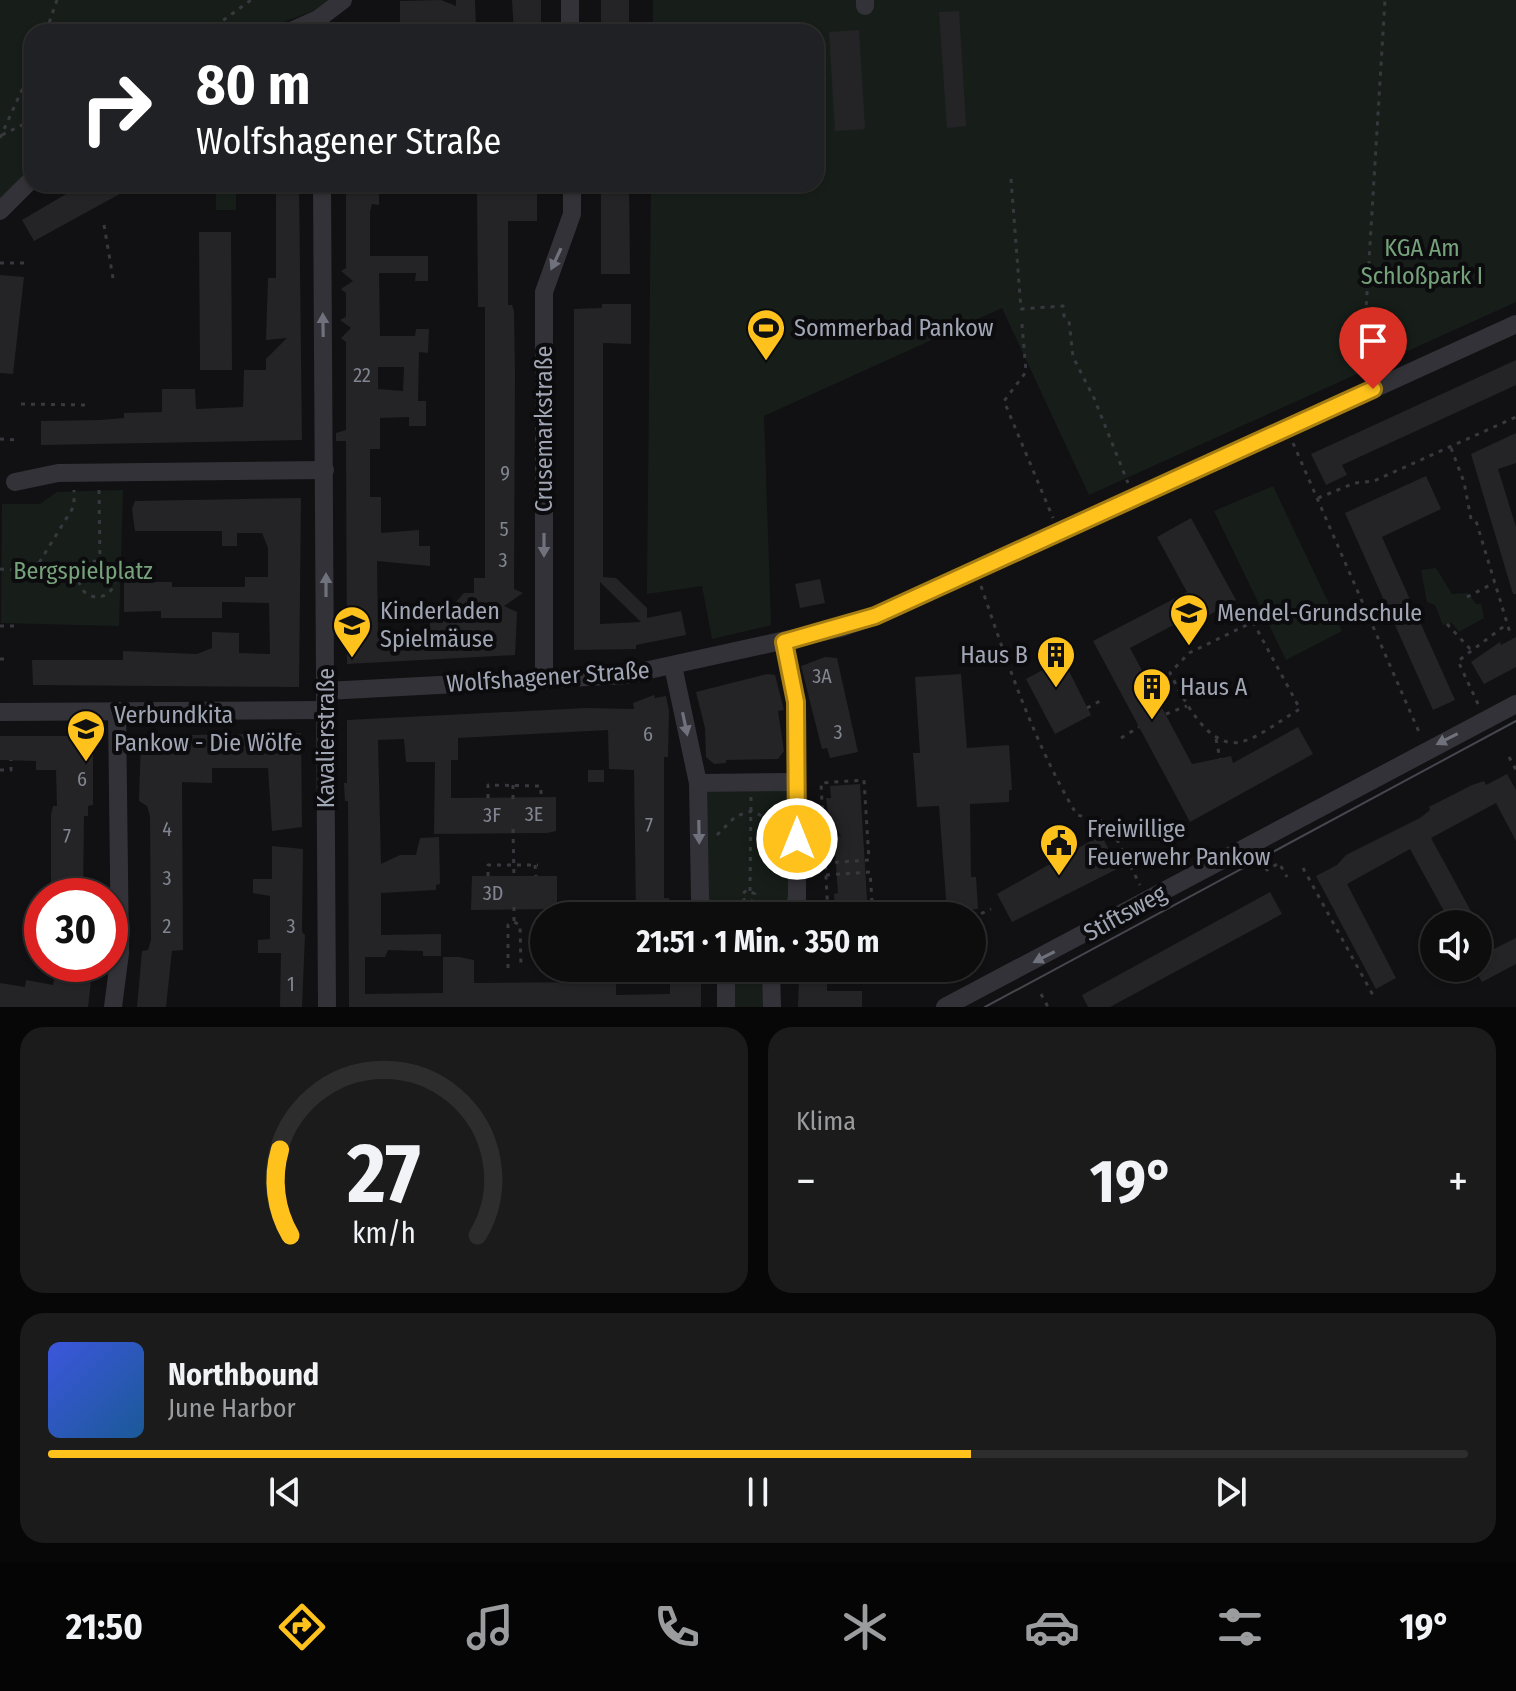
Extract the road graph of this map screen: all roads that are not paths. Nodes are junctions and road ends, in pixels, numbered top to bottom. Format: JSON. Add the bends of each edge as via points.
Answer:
{"nodes":[{"id":1,"x":343,"y":0,"type":"edge"},
{"id":2,"x":570,"y":0,"type":"edge"},
{"id":3,"x":320,"y":24,"type":"edge"},
{"id":4,"x":570,"y":24,"type":"edge"},
{"id":5,"x":24,"y":187,"type":"edge"},
{"id":6,"x":322,"y":192,"type":"edge"},
{"id":7,"x":572,"y":192,"type":"edge"},
{"id":8,"x":0,"y":211,"type":"edge"},
{"id":9,"x":1516,"y":324,"type":"edge"},
{"id":10,"x":325,"y":470,"type":"junction"},
{"id":11,"x":15,"y":482,"type":"dead end"},
{"id":12,"x":784,"y":642,"type":"junction"},
{"id":13,"x":673,"y":666,"type":"junction"},
{"id":14,"x":544,"y":680,"type":"junction"},
{"id":15,"x":326,"y":701,"type":"junction"},
{"id":16,"x":1516,"y":704,"type":"edge"},
{"id":17,"x":117,"y":711,"type":"junction"},
{"id":18,"x":0,"y":712,"type":"edge"},
{"id":19,"x":797,"y":782,"type":"junction"},
{"id":20,"x":698,"y":783,"type":"junction"},
{"id":21,"x":701,"y":902,"type":"edge"},
{"id":22,"x":795,"y":902,"type":"edge"},
{"id":23,"x":726,"y":982,"type":"edge"},
{"id":24,"x":771,"y":982,"type":"edge"},
{"id":25,"x":113,"y":1007,"type":"edge"},
{"id":26,"x":327,"y":1007,"type":"edge"},
{"id":27,"x":726,"y":1007,"type":"edge"},
{"id":28,"x":772,"y":1007,"type":"edge"},
{"id":29,"x":945,"y":1007,"type":"edge"}],
"edges":[{"from":1,"to":3,"type":"street"},
{"from":2,"to":4,"type":"street"},
{"from":5,"to":8,"type":"street"},
{"from":10,"to":6,"type":"street","name":"Kavalierstraße","one_way":true},
{"from":7,"to":14,"type":"street","name":"Crusemarkstraße","one_way":true,"via":[[572,214],[544,292]]},
{"from":9,"to":12,"type":"street","name":"Wolfshagener Straße","via":[[875,616]]},
{"from":10,"to":11,"type":"street","via":[[58,473]]},
{"from":15,"to":10,"type":"street","name":"Kavalierstraße","one_way":true},
{"from":12,"to":13,"type":"street","name":"Wolfshagener Straße"},
{"from":12,"to":19,"type":"street","via":[[796,702]]},
{"from":13,"to":14,"type":"street","name":"Wolfshagener Straße"},
{"from":13,"to":20,"type":"street","one_way":true},
{"from":14,"to":15,"type":"street","name":"Wolfshagener Straße"},
{"from":15,"to":17,"type":"street","name":"Wolfshagener Straße"},
{"from":15,"to":26,"type":"street","name":"Kavalierstraße"},
{"from":16,"to":29,"type":"street","name":"Stiftsweg","one_way":true},
{"from":17,"to":18,"type":"street","name":"Wolfshagener Straße"},
{"from":17,"to":25,"type":"street","via":[[120,953]]},
{"from":19,"to":20,"type":"street"},
{"from":19,"to":22,"type":"street"},
{"from":20,"to":21,"type":"street","one_way":true},
{"from":23,"to":27,"type":"street"},
{"from":24,"to":28,"type":"street"}]}
